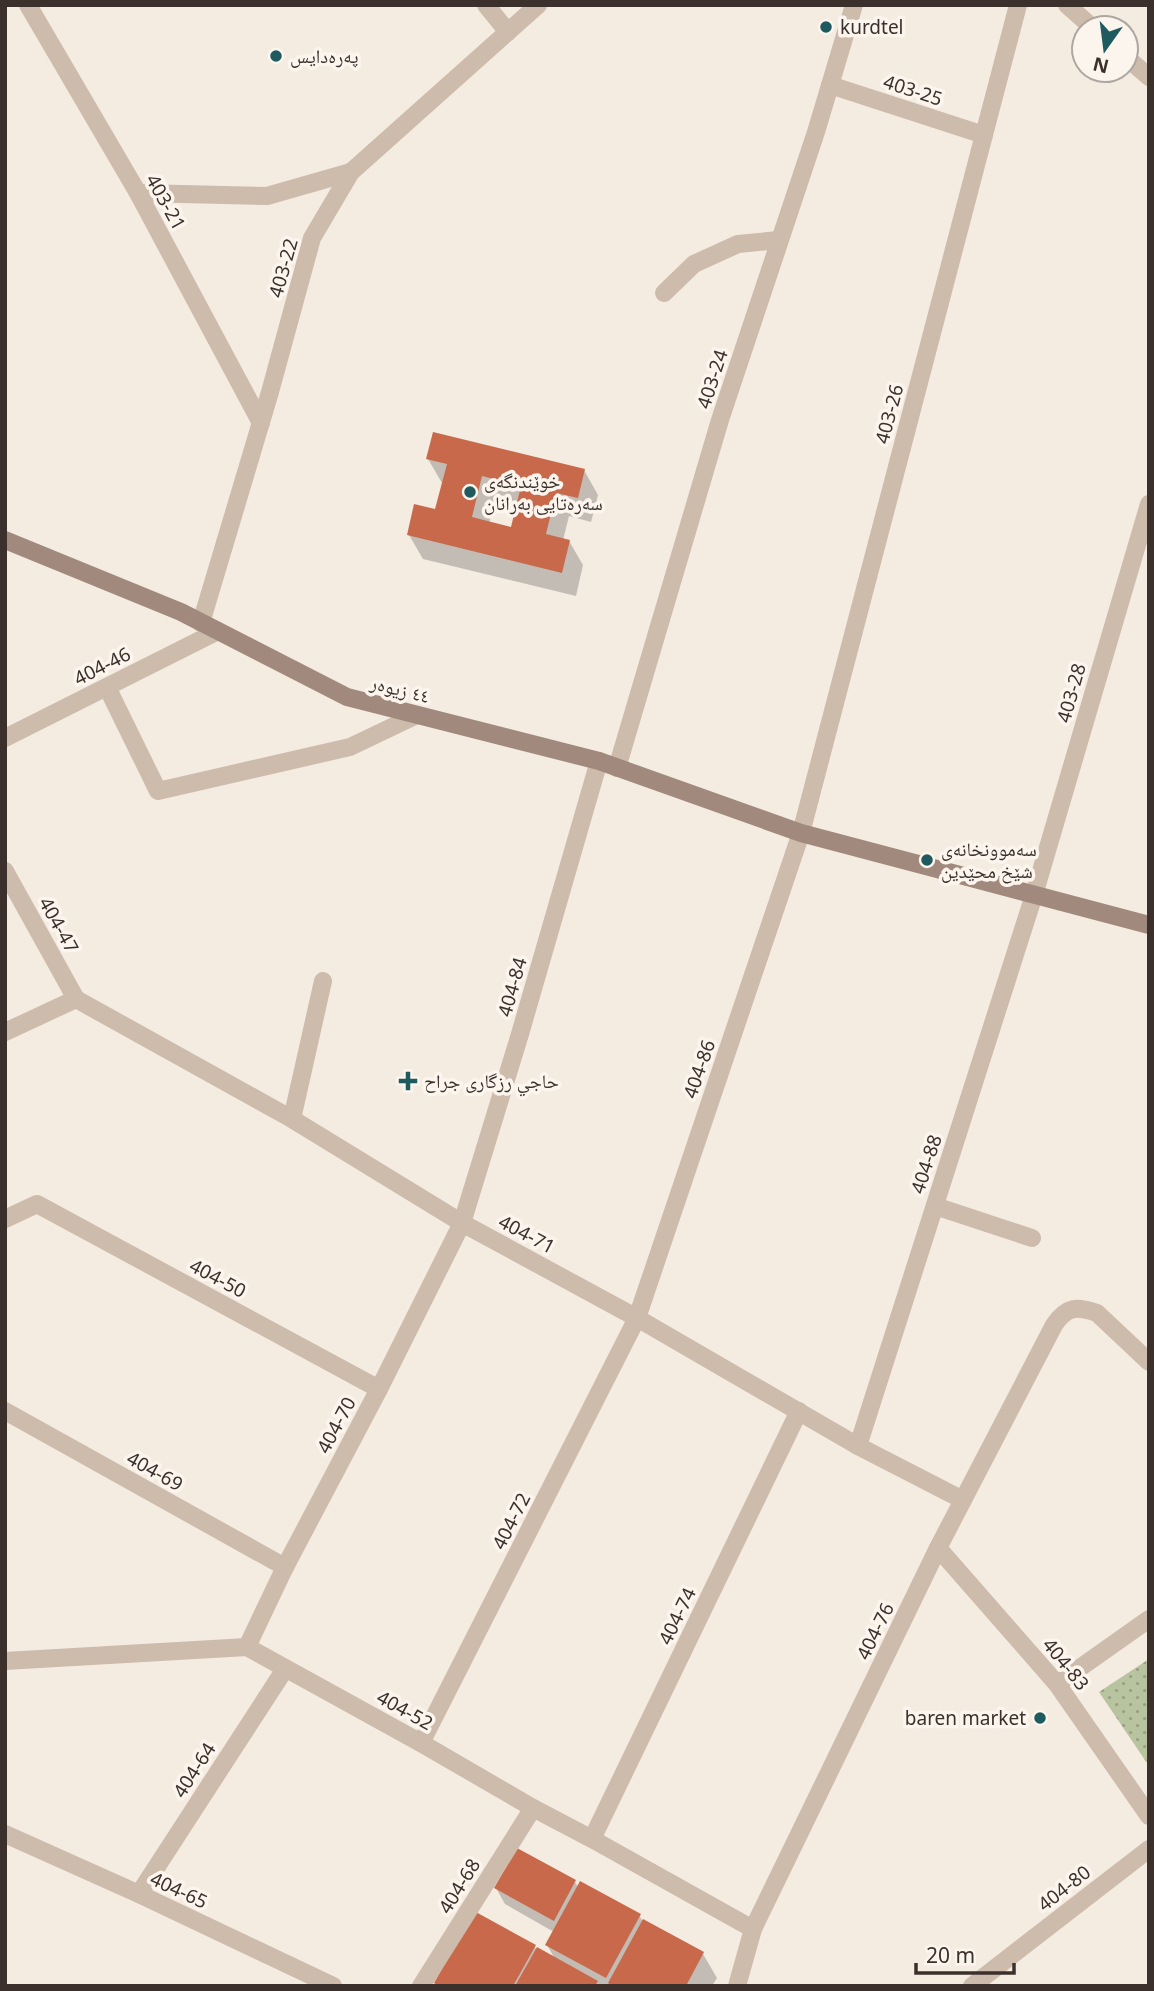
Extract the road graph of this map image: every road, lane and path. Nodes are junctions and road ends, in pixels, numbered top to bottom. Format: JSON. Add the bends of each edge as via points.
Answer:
{"nodes":[{"id":1,"x":28,"y":5,"type":"edge"},
{"id":2,"x":486,"y":5,"type":"edge"},
{"id":3,"x":538,"y":5,"type":"edge"},
{"id":4,"x":854,"y":5,"type":"edge"},
{"id":5,"x":1018,"y":5,"type":"edge"},
{"id":6,"x":509,"y":32,"type":"junction"},
{"id":7,"x":830,"y":85,"type":"junction"},
{"id":8,"x":984,"y":135,"type":"junction"},
{"id":9,"x":351,"y":172,"type":"junction"},
{"id":10,"x":138,"y":193,"type":"junction"},
{"id":11,"x":779,"y":240,"type":"junction"},
{"id":12,"x":664,"y":293,"type":"dead end"},
{"id":13,"x":261,"y":423,"type":"junction"},
{"id":14,"x":1149,"y":504,"type":"edge"},
{"id":15,"x":5,"y":540,"type":"edge"},
{"id":16,"x":201,"y":623,"type":"junction"},
{"id":17,"x":218,"y":631,"type":"junction"},
{"id":18,"x":107,"y":687,"type":"junction"},
{"id":19,"x":417,"y":715,"type":"junction"},
{"id":20,"x":5,"y":738,"type":"edge"},
{"id":21,"x":599,"y":761,"type":"junction"},
{"id":22,"x":617,"y":768,"type":"junction"},
{"id":23,"x":801,"y":833,"type":"junction"},
{"id":24,"x":5,"y":871,"type":"edge"},
{"id":25,"x":1034,"y":894,"type":"junction"},
{"id":26,"x":1149,"y":925,"type":"edge"},
{"id":27,"x":323,"y":981,"type":"dead end"},
{"id":28,"x":76,"y":999,"type":"junction"},
{"id":29,"x":5,"y":1032,"type":"edge"},
{"id":30,"x":292,"y":1119,"type":"junction"},
{"id":31,"x":935,"y":1206,"type":"junction"},
{"id":32,"x":5,"y":1219,"type":"edge"},
{"id":33,"x":462,"y":1223,"type":"junction"},
{"id":34,"x":1032,"y":1238,"type":"dead end"},
{"id":35,"x":637,"y":1318,"type":"junction"},
{"id":36,"x":1148,"y":1356,"type":"edge"},
{"id":37,"x":379,"y":1389,"type":"junction"},
{"id":38,"x":5,"y":1411,"type":"edge"},
{"id":39,"x":799,"y":1411,"type":"junction"},
{"id":40,"x":858,"y":1446,"type":"junction"},
{"id":41,"x":963,"y":1500,"type":"junction"},
{"id":42,"x":938,"y":1548,"type":"junction"},
{"id":43,"x":285,"y":1567,"type":"junction"},
{"id":44,"x":1149,"y":1619,"type":"edge"},
{"id":45,"x":247,"y":1647,"type":"junction"},
{"id":46,"x":5,"y":1661,"type":"edge"},
{"id":47,"x":285,"y":1669,"type":"junction"},
{"id":48,"x":1057,"y":1684,"type":"junction"},
{"id":49,"x":421,"y":1743,"type":"junction"},
{"id":50,"x":533,"y":1808,"type":"junction"},
{"id":51,"x":1149,"y":1816,"type":"edge"},
{"id":52,"x":5,"y":1834,"type":"edge"},
{"id":53,"x":592,"y":1839,"type":"junction"},
{"id":54,"x":1149,"y":1849,"type":"edge"},
{"id":55,"x":139,"y":1894,"type":"junction"},
{"id":56,"x":753,"y":1929,"type":"junction"},
{"id":57,"x":333,"y":1986,"type":"edge"},
{"id":58,"x":421,"y":1986,"type":"edge"},
{"id":59,"x":737,"y":1986,"type":"edge"},
{"id":60,"x":972,"y":1986,"type":"edge"}],
"edges":[{"from":1,"to":10,"type":"street","name":"403-21"},
{"from":2,"to":6,"type":"street"},
{"from":3,"to":6,"type":"street","name":"403-22"},
{"from":4,"to":7,"type":"street","name":"403-24"},
{"from":5,"to":8,"type":"street","name":"403-26"},
{"from":6,"to":9,"type":"street","name":"403-22"},
{"from":7,"to":8,"type":"street","name":"403-25"},
{"from":7,"to":11,"type":"street","name":"403-24"},
{"from":8,"to":23,"type":"street","name":"403-26"},
{"from":9,"to":10,"type":"street","via":[[267,196]]},
{"from":9,"to":13,"type":"street","name":"403-22","via":[[312,238]]},
{"from":10,"to":13,"type":"street","name":"403-21"},
{"from":11,"to":12,"type":"street","via":[[738,244],[694,264]]},
{"from":11,"to":22,"type":"street","name":"403-24"},
{"from":13,"to":16,"type":"street","name":"403-22"},
{"from":14,"to":25,"type":"street","name":"403-28"},
{"from":15,"to":16,"type":"street","name":"٤٤ زیوەر"},
{"from":16,"to":17,"type":"street","name":"٤٤ زیوەر"},
{"from":17,"to":18,"type":"street","name":"404-46"},
{"from":17,"to":19,"type":"street","name":"٤٤ زیوەر","via":[[347,697]]},
{"from":18,"to":19,"type":"street","via":[[158,791],[350,747]]},
{"from":18,"to":20,"type":"street","name":"404-46"},
{"from":19,"to":21,"type":"street","name":"٤٤ زیوەر"},
{"from":21,"to":22,"type":"street","name":"٤٤ زیوەر"},
{"from":21,"to":33,"type":"street","name":"404-84"},
{"from":22,"to":23,"type":"street","name":"٤٤ زیوەر"},
{"from":23,"to":25,"type":"street","name":"٤٤ زیوەر"},
{"from":23,"to":35,"type":"street","name":"404-86"},
{"from":24,"to":28,"type":"street","name":"404-47"},
{"from":25,"to":26,"type":"street","name":"٤٤ زیوەر"},
{"from":25,"to":31,"type":"street","name":"404-88"},
{"from":27,"to":30,"type":"street"},
{"from":28,"to":29,"type":"street"},
{"from":28,"to":30,"type":"street","name":"404-71"},
{"from":30,"to":33,"type":"street","name":"404-71"},
{"from":31,"to":34,"type":"street"},
{"from":31,"to":40,"type":"street","name":"404-88"},
{"from":32,"to":37,"type":"street","name":"404-50","via":[[37,1204]]},
{"from":33,"to":35,"type":"street","name":"404-71"},
{"from":33,"to":37,"type":"street","name":"404-70"},
{"from":35,"to":39,"type":"street","name":"404-71"},
{"from":35,"to":49,"type":"street","name":"404-72"},
{"from":36,"to":41,"type":"street","name":"404-76","via":[[1097,1313],[1074,1308],[1062,1313]]},
{"from":37,"to":43,"type":"street","name":"404-70"},
{"from":38,"to":43,"type":"street","name":"404-69"},
{"from":39,"to":40,"type":"street","name":"404-71"},
{"from":39,"to":53,"type":"street","name":"404-74"},
{"from":40,"to":41,"type":"street","name":"404-71"},
{"from":41,"to":42,"type":"street","name":"404-76"},
{"from":42,"to":48,"type":"street","name":"404-83"},
{"from":42,"to":56,"type":"street","name":"404-76"},
{"from":43,"to":45,"type":"street","name":"404-70"},
{"from":44,"to":48,"type":"street"},
{"from":45,"to":46,"type":"street"},
{"from":45,"to":47,"type":"street","name":"404-52"},
{"from":47,"to":49,"type":"street","name":"404-52"},
{"from":47,"to":55,"type":"street","name":"404-64"},
{"from":48,"to":51,"type":"street","name":"404-83"},
{"from":49,"to":50,"type":"street","name":"404-52"},
{"from":50,"to":53,"type":"street","name":"404-52"},
{"from":50,"to":58,"type":"street","name":"404-68"},
{"from":52,"to":55,"type":"street","name":"404-65"},
{"from":53,"to":56,"type":"street","name":"404-52"},
{"from":54,"to":60,"type":"street","name":"404-80"},
{"from":55,"to":57,"type":"street","name":"404-65"},
{"from":56,"to":59,"type":"street","name":"404-76"}]}
